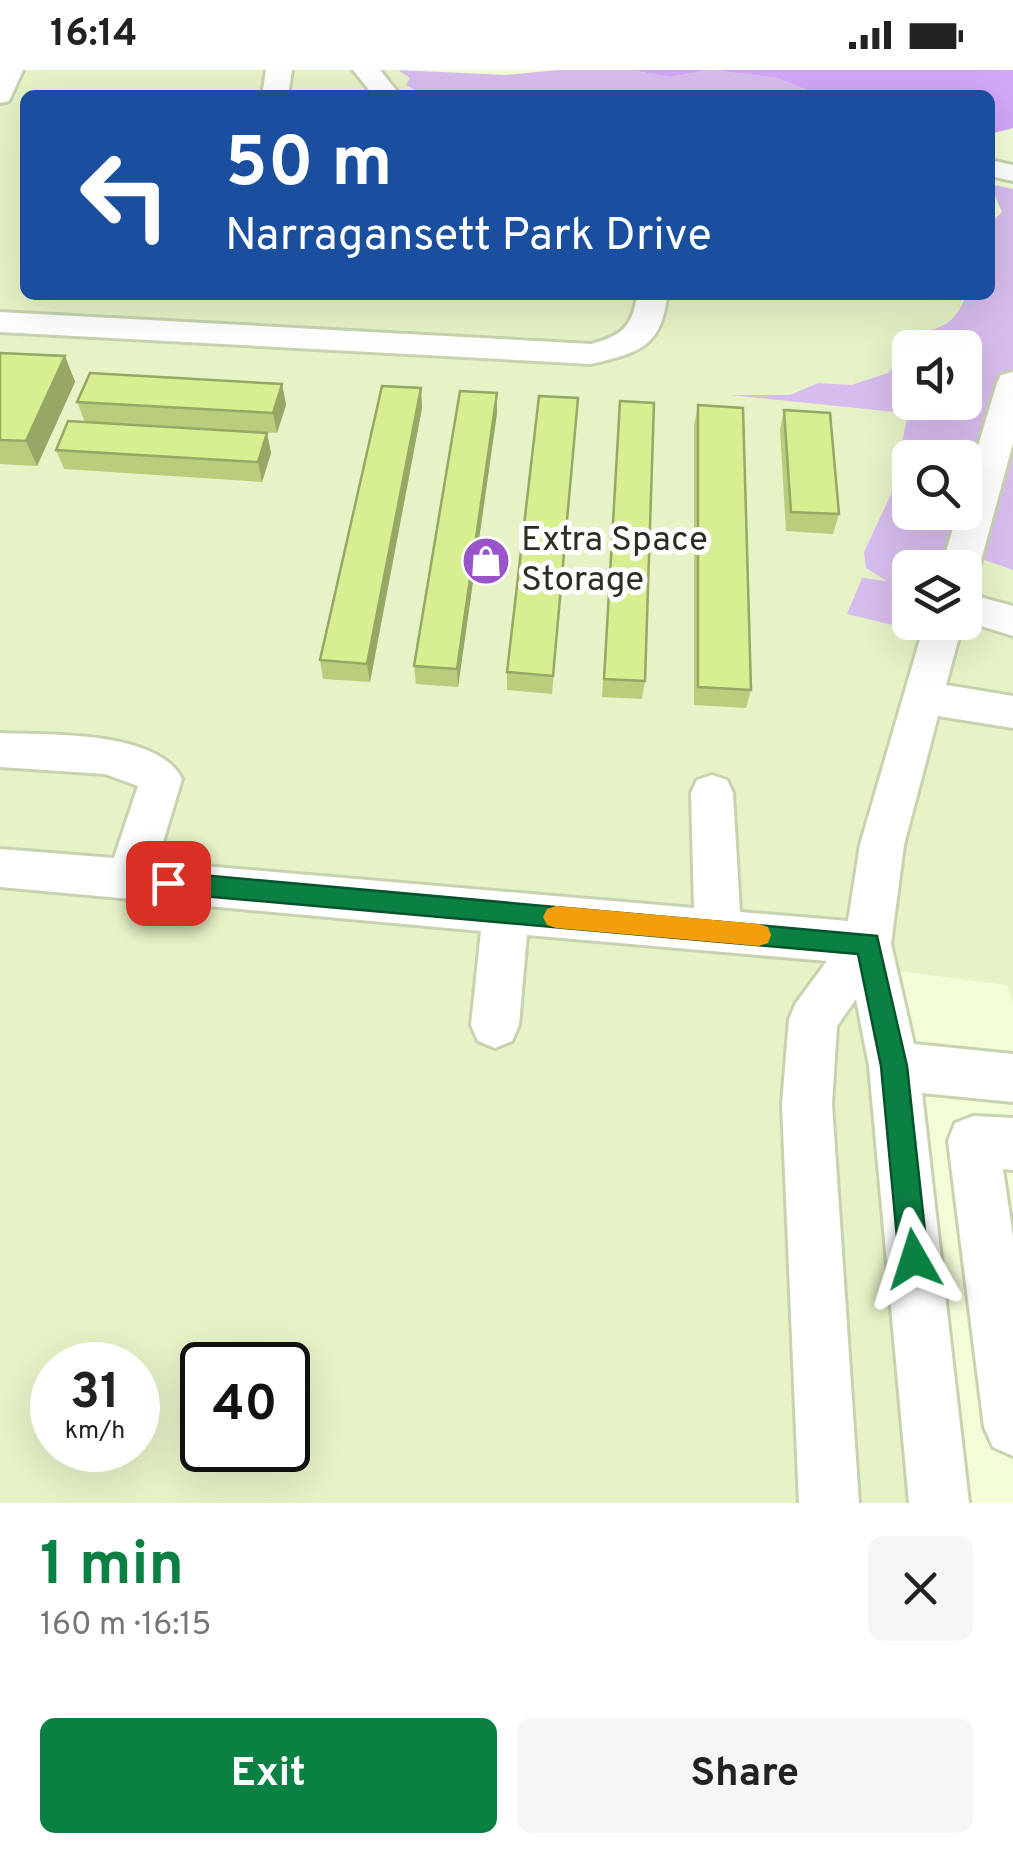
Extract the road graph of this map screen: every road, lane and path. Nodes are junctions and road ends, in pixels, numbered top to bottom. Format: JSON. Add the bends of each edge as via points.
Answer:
{"nodes":[{"id":1,"x":10,"y":70,"type":"edge"},
{"id":2,"x":366,"y":70,"type":"edge"},
{"id":3,"x":383,"y":90,"type":"edge"},
{"id":4,"x":0,"y":95,"type":"edge"},
{"id":5,"x":652,"y":300,"type":"edge"},
{"id":6,"x":0,"y":322,"type":"edge"},
{"id":7,"x":1013,"y":383,"type":"edge"},
{"id":8,"x":965,"y":550,"type":"edge"},
{"id":9,"x":982,"y":612,"type":"edge"},
{"id":10,"x":1013,"y":621,"type":"edge"},
{"id":11,"x":940,"y":640,"type":"edge"},
{"id":12,"x":926,"y":698,"type":"junction"},
{"id":13,"x":1013,"y":712,"type":"edge"},
{"id":14,"x":0,"y":750,"type":"edge"},
{"id":15,"x":712,"y":793,"type":"dead end"},
{"id":16,"x":0,"y":868,"type":"edge"},
{"id":17,"x":130,"y":880,"type":"junction"},
{"id":18,"x":506,"y":913,"type":"junction"},
{"id":19,"x":718,"y":931,"type":"junction"},
{"id":20,"x":868,"y":944,"type":"junction"},
{"id":21,"x":495,"y":1025,"type":"dead end"},
{"id":22,"x":894,"y":1066,"type":"junction"},
{"id":23,"x":1013,"y":1078,"type":"edge"},
{"id":24,"x":993,"y":1143,"type":"edge"},
{"id":25,"x":1013,"y":1427,"type":"edge"},
{"id":26,"x":829,"y":1503,"type":"edge"},
{"id":27,"x":938,"y":1503,"type":"edge"}],
"edges":[{"from":1,"to":4,"type":"street"},
{"from":2,"to":3,"type":"street"},
{"from":5,"to":6,"type":"street","via":[[641,336],[591,354]]},
{"from":7,"to":8,"type":"street"},
{"from":9,"to":10,"type":"street"},
{"from":11,"to":12,"type":"street"},
{"from":12,"to":13,"type":"street"},
{"from":12,"to":20,"type":"street","via":[[882,845]]},
{"from":14,"to":17,"type":"street","via":[[126,760],[161,779]]},
{"from":15,"to":19,"type":"street"},
{"from":16,"to":17,"type":"street"},
{"from":17,"to":18,"type":"street"},
{"from":18,"to":19,"type":"street"},
{"from":18,"to":21,"type":"street"},
{"from":19,"to":20,"type":"street"},
{"from":20,"to":22,"type":"street"},
{"from":20,"to":26,"type":"street","via":[[813,1019],[807,1104]]},
{"from":22,"to":23,"type":"street"},
{"from":22,"to":27,"type":"street"},
{"from":24,"to":25,"type":"street"}]}
